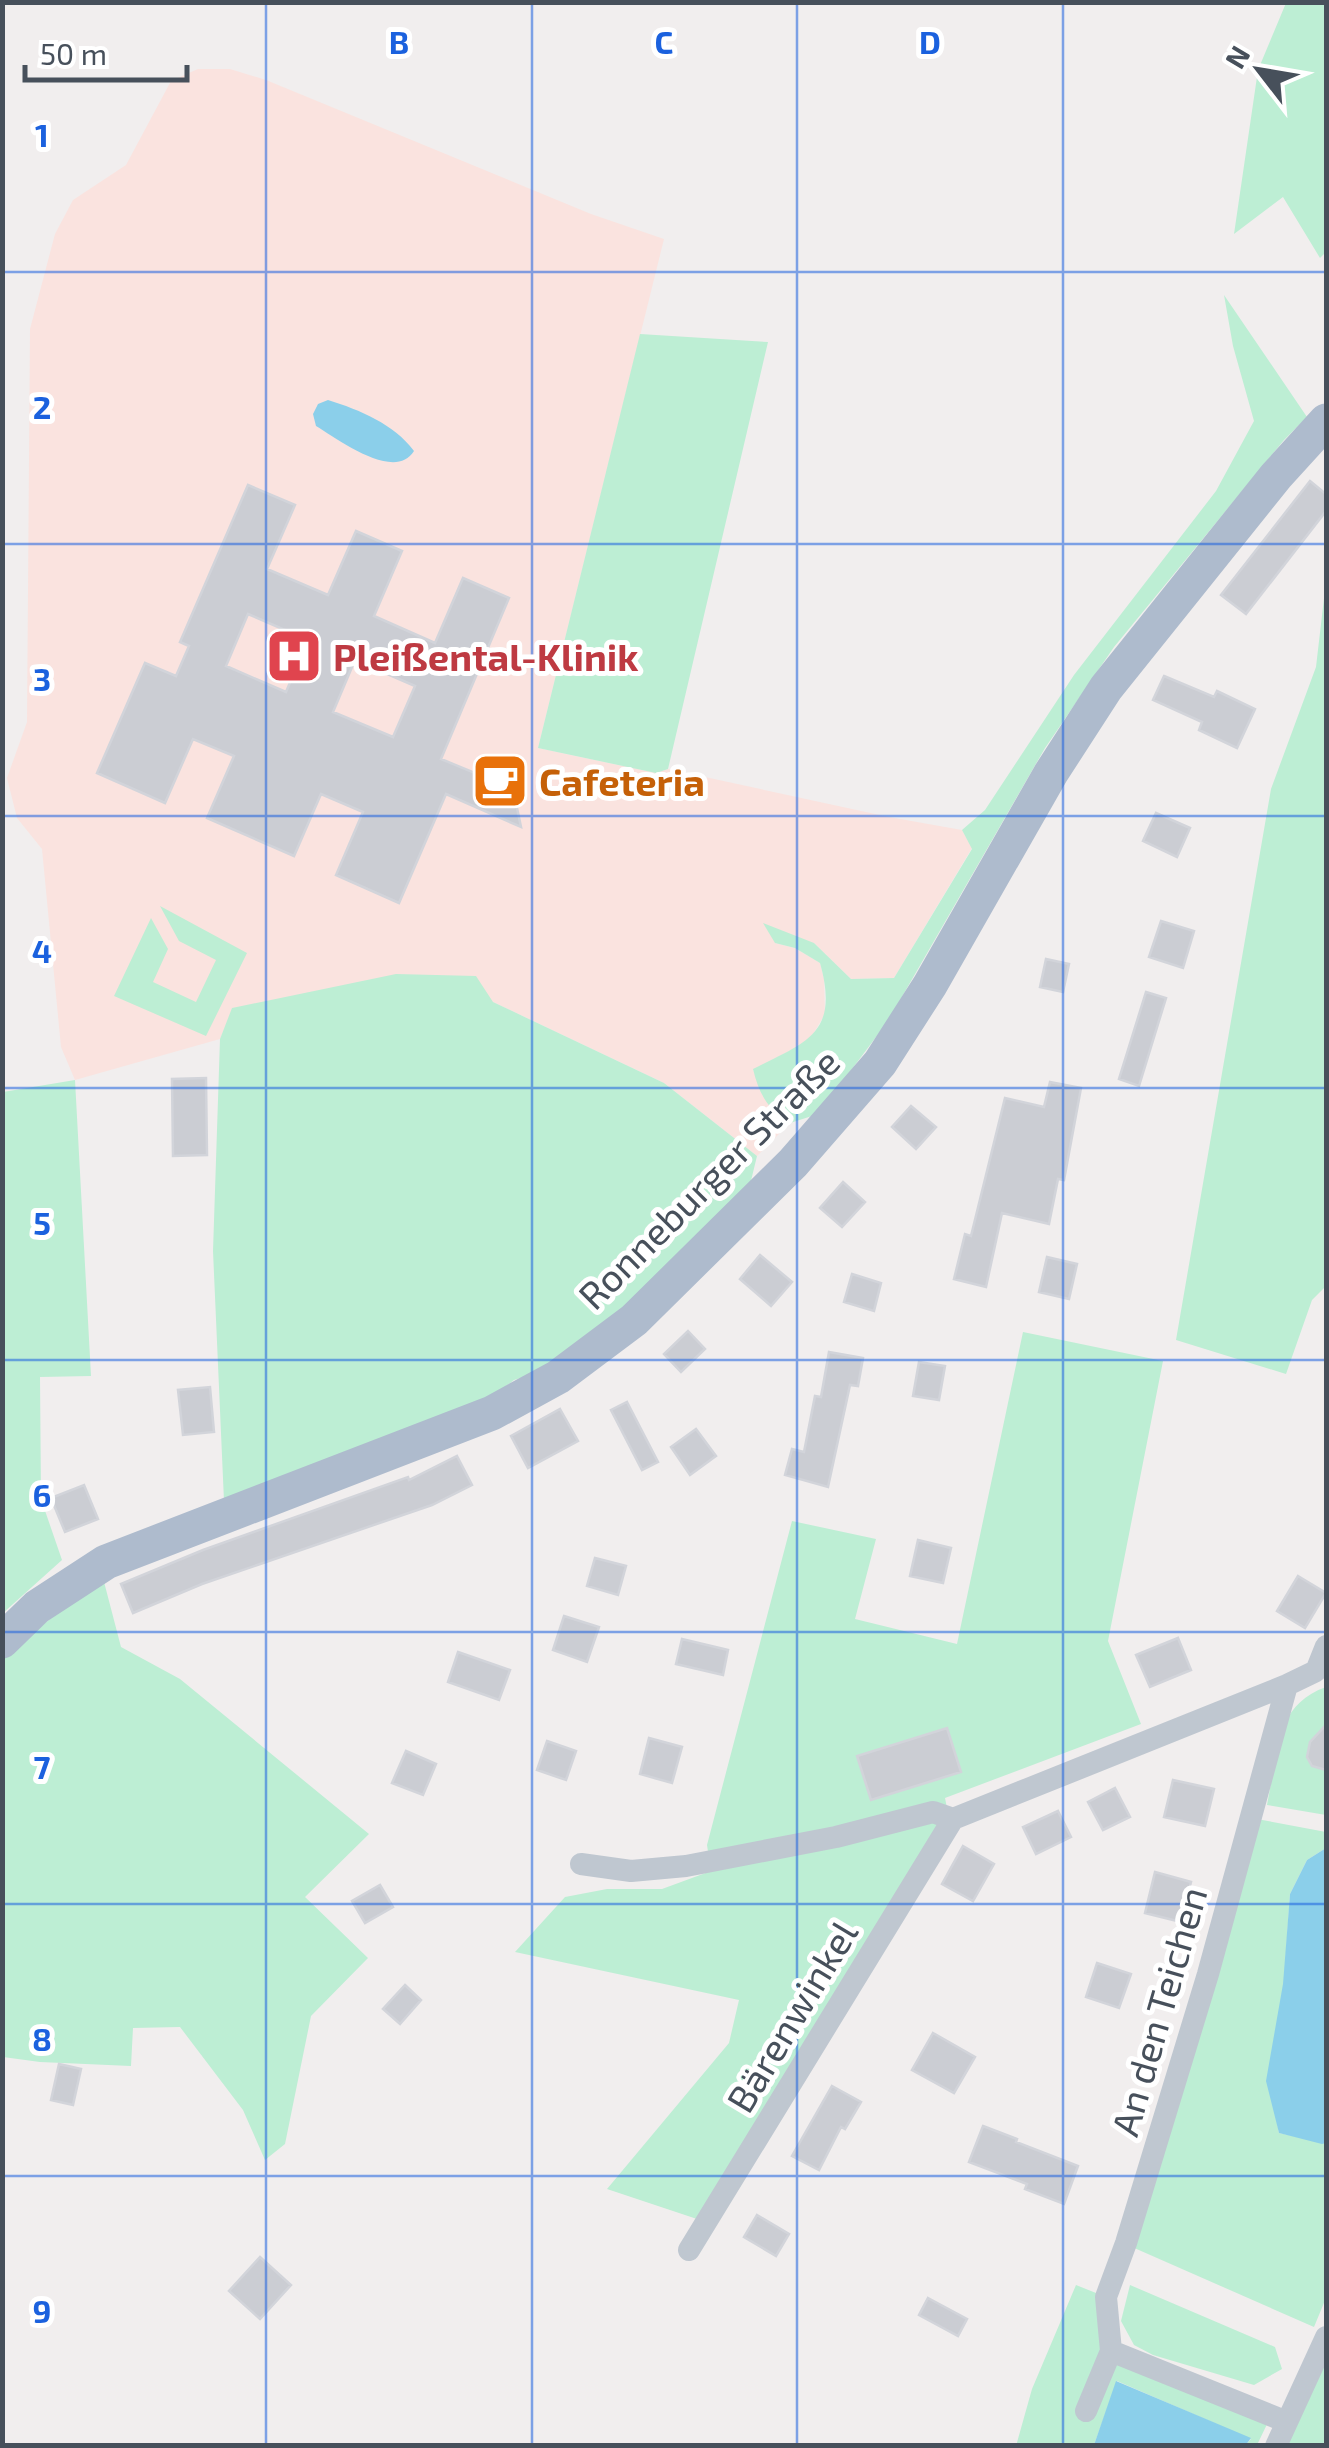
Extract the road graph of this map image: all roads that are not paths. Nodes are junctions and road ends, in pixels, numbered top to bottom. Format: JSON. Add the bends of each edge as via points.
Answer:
{"nodes":[{"id":1,"x":1326,"y":421,"type":"edge"},
{"id":2,"x":2,"y":1641,"type":"edge"},
{"id":3,"x":1326,"y":1646,"type":"edge"},
{"id":4,"x":1321,"y":1672,"type":"edge"},
{"id":5,"x":1287,"y":1685,"type":"junction"},
{"id":6,"x":953,"y":1819,"type":"junction"},
{"id":7,"x":581,"y":1864,"type":"dead end"},
{"id":8,"x":690,"y":2250,"type":"dead end"},
{"id":9,"x":1326,"y":2338,"type":"edge"},
{"id":10,"x":1111,"y":2350,"type":"junction"},
{"id":11,"x":1086,"y":2410,"type":"dead end"},
{"id":12,"x":1287,"y":2422,"type":"junction"},
{"id":13,"x":1276,"y":2446,"type":"edge"}],
"edges":[{"from":1,"to":2,"type":"main road","name":"Ronneburger Straße","via":[[1106,688],[880,1064],[806,1150],[634,1320],[558,1377],[492,1412],[106,1562],[37,1606]]},
{"from":3,"to":4,"type":"street"},
{"from":4,"to":5,"type":"street"},
{"from":5,"to":6,"type":"street"},
{"from":5,"to":10,"type":"street","name":"An den Teichen","via":[[1208,1974],[1106,2297]]},
{"from":6,"to":7,"type":"street","via":[[933,1812],[686,1866],[630,1871]]},
{"from":6,"to":8,"type":"street","name":"Bärenwinkel"},
{"from":9,"to":12,"type":"street"},
{"from":10,"to":11,"type":"street","name":"An den Teichen"},
{"from":10,"to":12,"type":"street"},
{"from":12,"to":13,"type":"street"}]}
